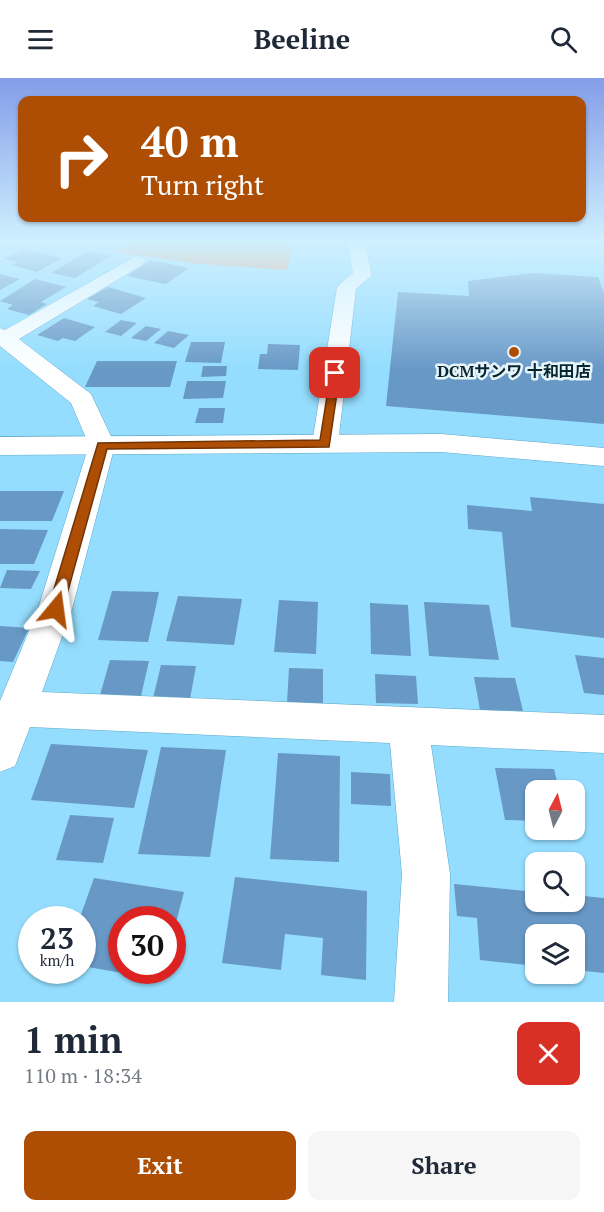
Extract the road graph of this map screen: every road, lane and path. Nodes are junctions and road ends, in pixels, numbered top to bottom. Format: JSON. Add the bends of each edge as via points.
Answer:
{"nodes":[{"id":1,"x":95,"y":284,"type":"edge"},
{"id":2,"x":351,"y":284,"type":"edge"},
{"id":3,"x":3,"y":336,"type":"edge"},
{"id":4,"x":325,"y":444,"type":"junction"},
{"id":5,"x":0,"y":446,"type":"edge"},
{"id":6,"x":102,"y":446,"type":"junction"},
{"id":7,"x":604,"y":457,"type":"edge"},
{"id":8,"x":17,"y":709,"type":"junction"},
{"id":9,"x":408,"y":726,"type":"junction"},
{"id":10,"x":604,"y":734,"type":"edge"},
{"id":11,"x":0,"y":752,"type":"edge"},
{"id":12,"x":421,"y":1002,"type":"edge"}],
"edges":[{"from":1,"to":3,"type":"street"},
{"from":2,"to":4,"type":"street","via":[[347,287]]},
{"from":3,"to":6,"type":"street","via":[[82,399]]},
{"from":4,"to":6,"type":"street"},
{"from":4,"to":7,"type":"street","via":[[441,443]]},
{"from":5,"to":6,"type":"street"},
{"from":6,"to":8,"type":"street","via":[[56,609]]},
{"from":8,"to":9,"type":"street"},
{"from":8,"to":11,"type":"street"},
{"from":9,"to":10,"type":"street"},
{"from":9,"to":12,"type":"street","via":[[426,874]]}]}
